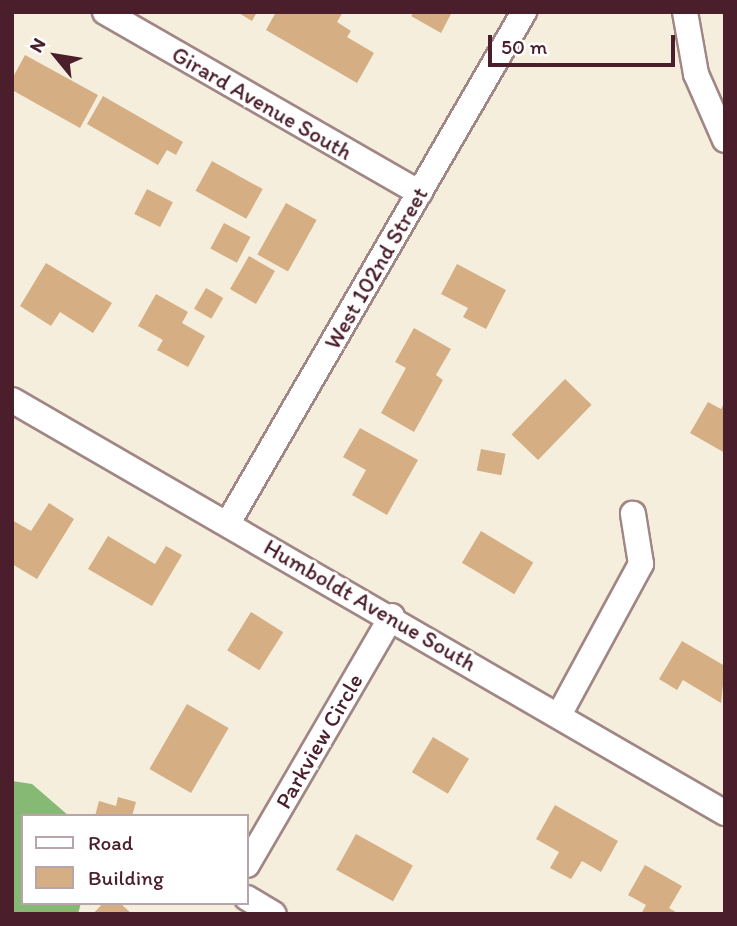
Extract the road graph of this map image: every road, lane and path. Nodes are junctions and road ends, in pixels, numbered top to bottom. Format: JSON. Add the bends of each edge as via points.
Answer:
{"nodes":[{"id":1,"x":105,"y":12,"type":"edge"},
{"id":2,"x":524,"y":12,"type":"edge"},
{"id":3,"x":685,"y":12,"type":"edge"},
{"id":4,"x":725,"y":140,"type":"edge"},
{"id":5,"x":420,"y":194,"type":"junction"},
{"id":6,"x":13,"y":401,"type":"edge"},
{"id":7,"x":633,"y":514,"type":"dead end"},
{"id":8,"x":228,"y":523,"type":"junction"},
{"id":9,"x":392,"y":616,"type":"junction"},
{"id":10,"x":559,"y":715,"type":"junction"},
{"id":11,"x":725,"y":813,"type":"edge"},
{"id":12,"x":248,"y":863,"type":"edge"},
{"id":13,"x":248,"y":899,"type":"edge"},
{"id":14,"x":274,"y":914,"type":"edge"}],
"edges":[{"from":1,"to":5,"type":"street","name":"Girard Avenue South"},
{"from":2,"to":5,"type":"street","name":"West 102nd Street"},
{"from":3,"to":4,"type":"street","via":[[696,74]]},
{"from":5,"to":8,"type":"street","name":"West 102nd Street"},
{"from":6,"to":8,"type":"street","name":"Humboldt Avenue South"},
{"from":7,"to":10,"type":"street","via":[[641,564]]},
{"from":8,"to":9,"type":"street","name":"Humboldt Avenue South"},
{"from":9,"to":10,"type":"street","name":"Humboldt Avenue South"},
{"from":9,"to":12,"type":"street","name":"Parkview Circle"},
{"from":10,"to":11,"type":"street","name":"Humboldt Avenue South"},
{"from":13,"to":14,"type":"street"}]}
